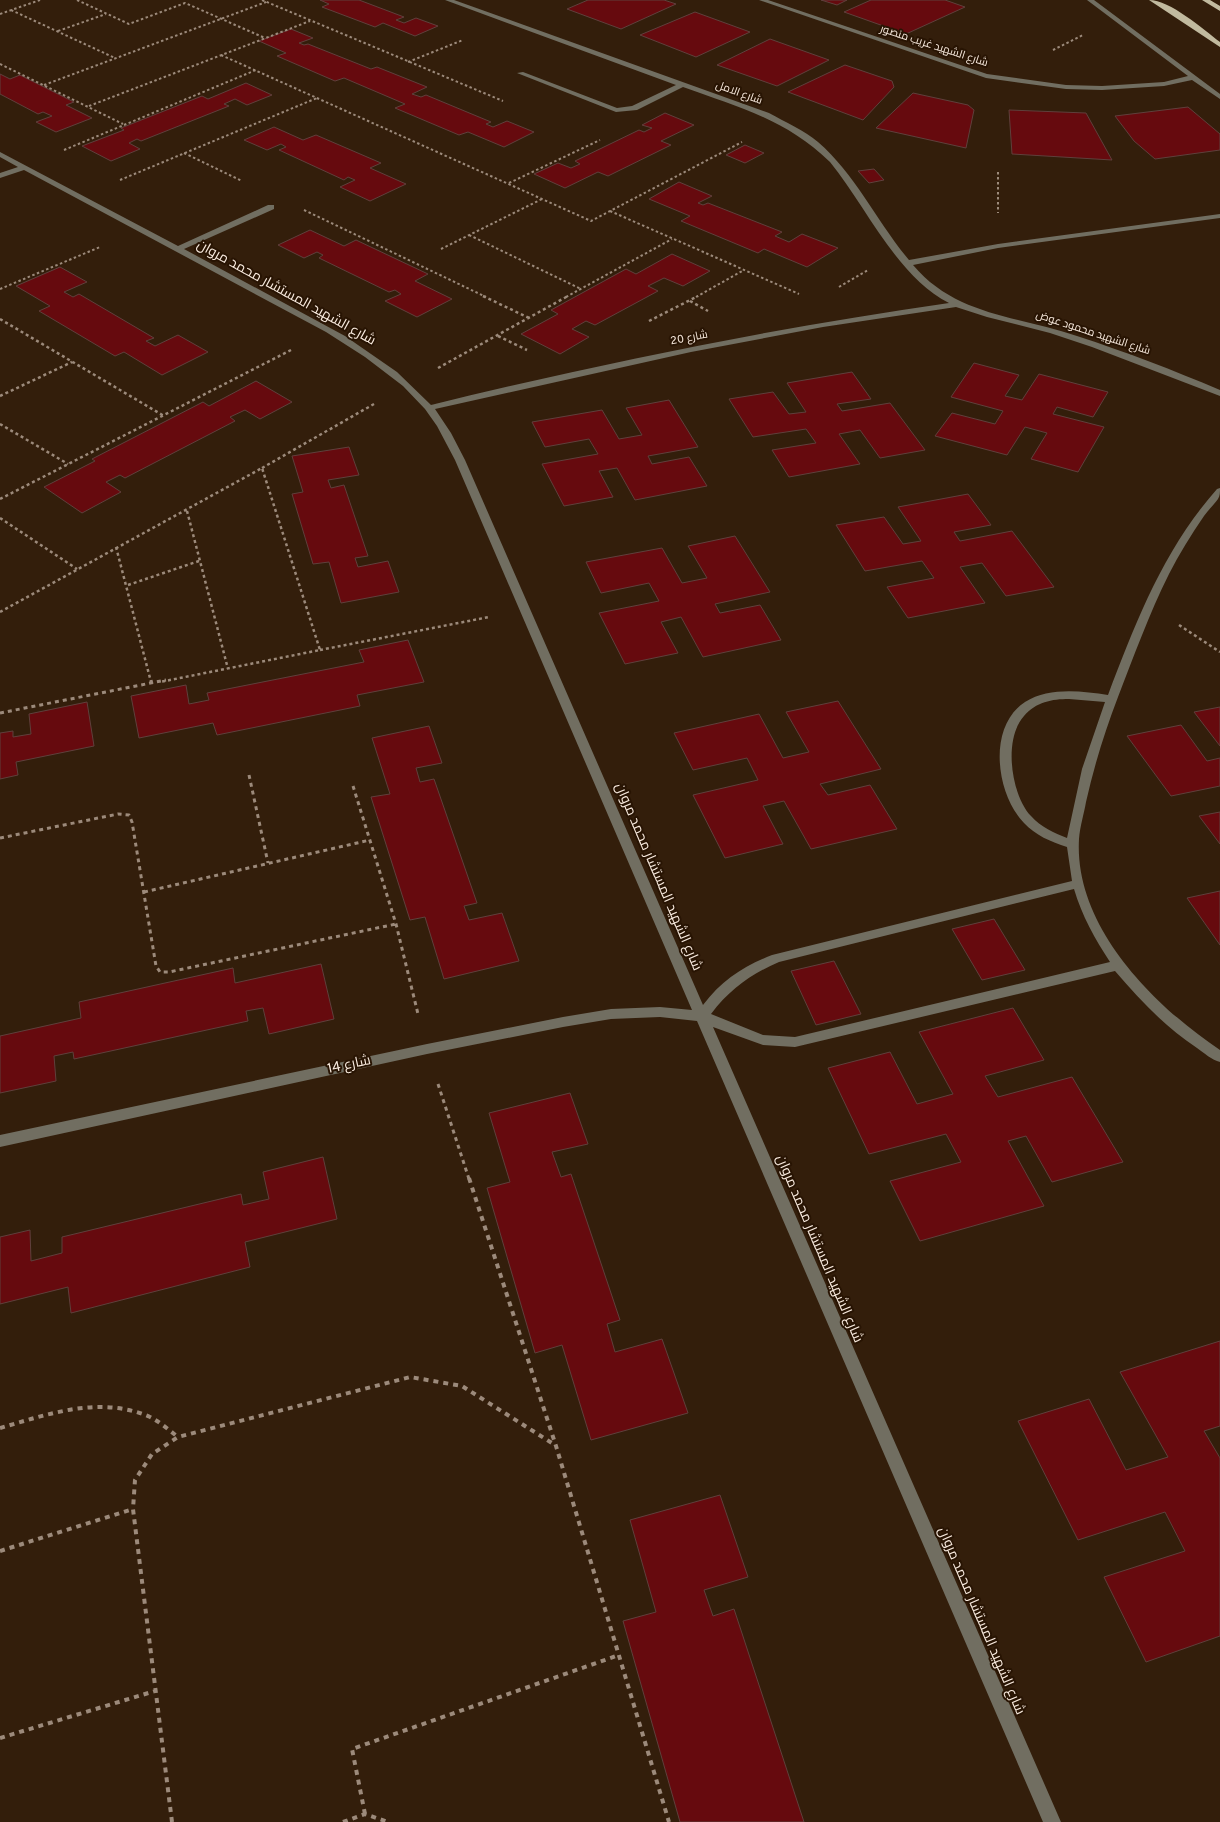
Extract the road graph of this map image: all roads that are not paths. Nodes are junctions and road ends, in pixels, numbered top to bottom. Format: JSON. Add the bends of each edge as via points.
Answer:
{"nodes":[{"id":1,"x":448,"y":0,"type":"edge"},
{"id":2,"x":762,"y":0,"type":"edge"},
{"id":3,"x":1090,"y":0,"type":"edge"},
{"id":4,"x":1152,"y":0,"type":"edge"},
{"id":5,"x":1205,"y":0,"type":"edge"},
{"id":6,"x":1220,"y":9,"type":"edge"},
{"id":7,"x":1220,"y":45,"type":"edge"},
{"id":8,"x":521,"y":73,"type":"dead end"},
{"id":9,"x":1194,"y":77,"type":"junction"},
{"id":10,"x":682,"y":85,"type":"junction"},
{"id":11,"x":1220,"y":97,"type":"edge"},
{"id":12,"x":0,"y":154,"type":"edge"},
{"id":13,"x":24,"y":166,"type":"junction"},
{"id":14,"x":0,"y":176,"type":"edge"},
{"id":15,"x":271,"y":207,"type":"dead end"},
{"id":16,"x":1220,"y":216,"type":"edge"},
{"id":17,"x":177,"y":249,"type":"junction"},
{"id":18,"x":908,"y":263,"type":"junction"},
{"id":19,"x":955,"y":305,"type":"junction"},
{"id":20,"x":1220,"y":393,"type":"edge"},
{"id":21,"x":429,"y":408,"type":"junction"},
{"id":22,"x":1220,"y":491,"type":"edge"},
{"id":23,"x":1111,"y":699,"type":"junction"},
{"id":24,"x":1073,"y":844,"type":"junction"},
{"id":25,"x":1077,"y":884,"type":"junction"},
{"id":26,"x":1118,"y":965,"type":"junction"},
{"id":27,"x":702,"y":1016,"type":"junction"},
{"id":28,"x":1220,"y":1057,"type":"edge"},
{"id":29,"x":0,"y":1141,"type":"edge"},
{"id":30,"x":1052,"y":1822,"type":"edge"}],
"edges":[{"from":1,"to":10,"type":"street","name":"شارع الامل"},
{"from":2,"to":9,"type":"street","name":"شارع الشهيد غريب منصور","via":[[986,76],[1066,87],[1102,88],[1164,84]]},
{"from":3,"to":9,"type":"street"},
{"from":4,"to":7,"type":"main road"},
{"from":5,"to":6,"type":"main road"},
{"from":8,"to":10,"type":"street","via":[[616,110],[634,108]]},
{"from":9,"to":11,"type":"street"},
{"from":10,"to":18,"type":"street","name":"شارع الامل","via":[[766,115],[799,132],[843,172]]},
{"from":12,"to":13,"type":"street","name":"شارع الشهيد المستشار محمد مروان"},
{"from":13,"to":14,"type":"street"},
{"from":13,"to":17,"type":"street","name":"شارع الشهيد المستشار محمد مروان"},
{"from":15,"to":17,"type":"street"},
{"from":16,"to":18,"type":"street","via":[[998,246]]},
{"from":17,"to":21,"type":"street","name":"شارع الشهيد المستشار محمد مروان","via":[[329,330],[370,356]]},
{"from":18,"to":19,"type":"street","name":"شارع الامل","via":[[932,288]]},
{"from":19,"to":20,"type":"street","name":"شارع الشهيد محمود عوض","via":[[1099,346]]},
{"from":19,"to":21,"type":"street","name":"شارع 20","via":[[755,336],[547,379]]},
{"from":21,"to":27,"type":"street","name":"شارع الشهيد المستشار محمد مروان","via":[[460,460]]},
{"from":22,"to":23,"type":"street","via":[[1187,532],[1148,604]]},
{"from":23,"to":24,"type":"street","via":[[1086,773]]},
{"from":23,"to":24,"type":"street","via":[[1068,695],[1040,700],[1019,713],[1009,733],[1006,768],[1008,785],[1016,804],[1042,832]]},
{"from":24,"to":25,"type":"street"},
{"from":25,"to":26,"type":"street","via":[[1093,924]]},
{"from":25,"to":27,"type":"street","via":[[754,966],[734,979]]},
{"from":26,"to":27,"type":"street","name":"شارع 14","via":[[795,1042],[763,1040]]},
{"from":26,"to":28,"type":"street","via":[[1170,1019]]},
{"from":27,"to":29,"type":"street","name":"شارع 14","via":[[660,1012],[611,1014],[563,1022],[427,1048]]},
{"from":27,"to":30,"type":"street","name":"شارع الشهيد المستشار محمد مروان"}]}
